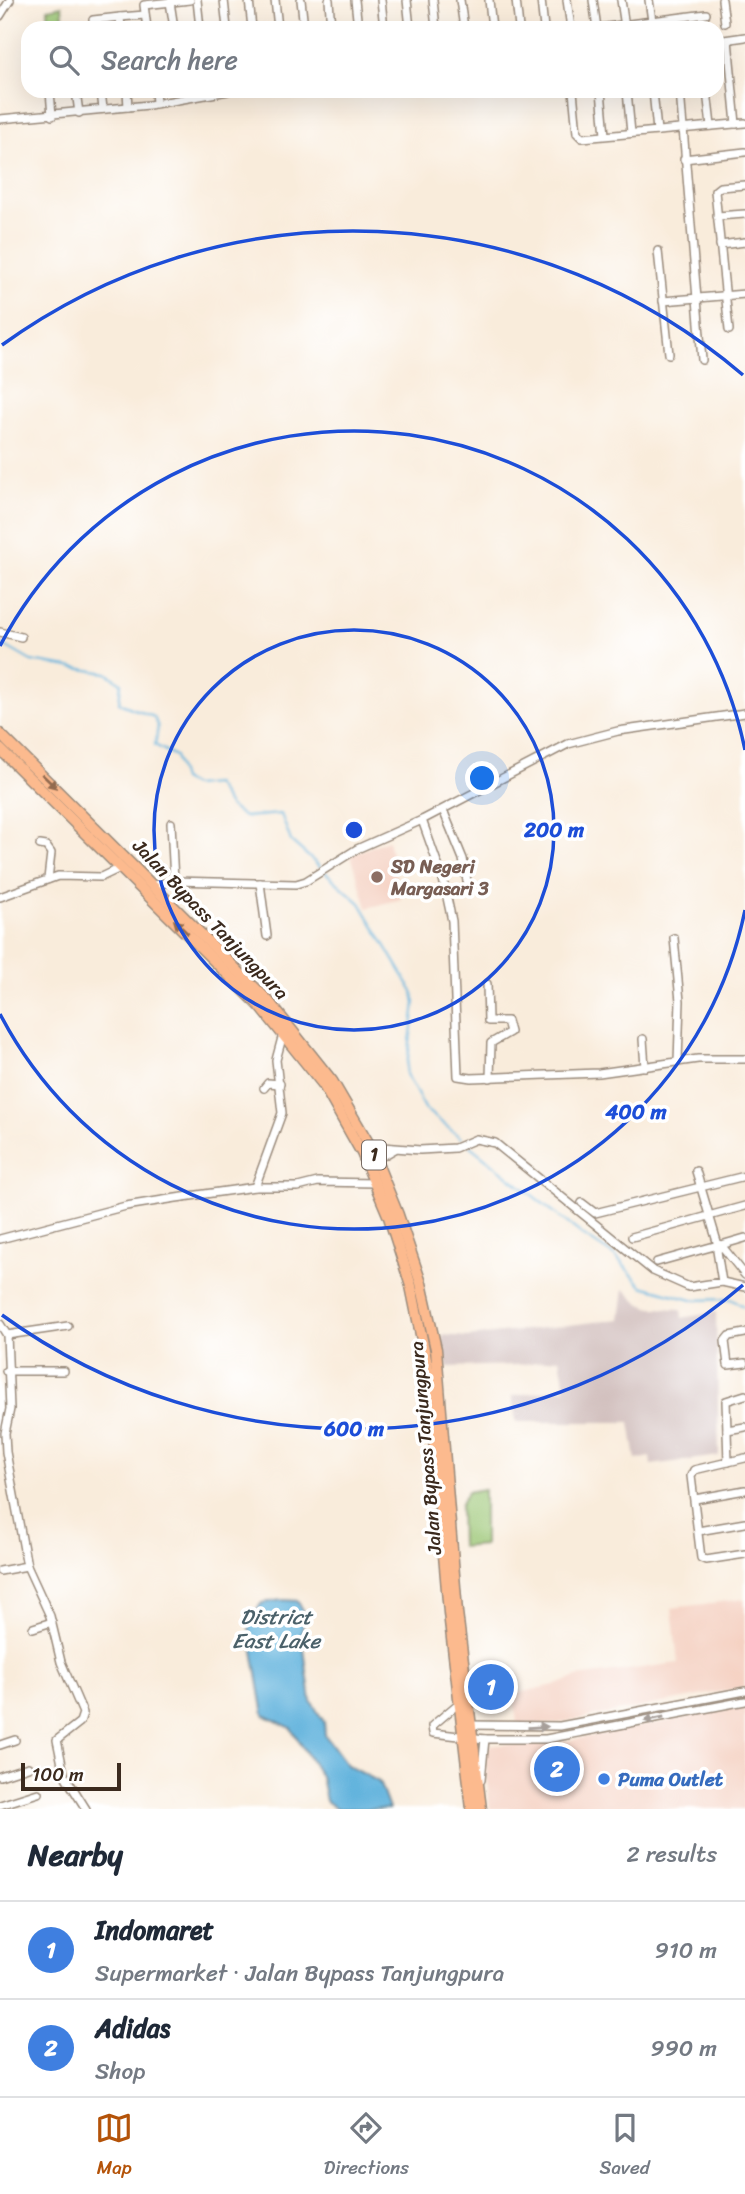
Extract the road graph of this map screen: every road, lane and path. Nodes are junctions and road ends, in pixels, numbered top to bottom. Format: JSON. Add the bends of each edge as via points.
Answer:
{"nodes":[{"id":1,"x":10,"y":0,"type":"edge"},
{"id":2,"x":190,"y":0,"type":"edge"},
{"id":3,"x":197,"y":0,"type":"edge"},
{"id":4,"x":224,"y":0,"type":"edge"},
{"id":5,"x":249,"y":0,"type":"edge"},
{"id":6,"x":275,"y":0,"type":"edge"},
{"id":7,"x":301,"y":0,"type":"edge"},
{"id":8,"x":328,"y":0,"type":"edge"},
{"id":9,"x":355,"y":0,"type":"edge"},
{"id":10,"x":381,"y":0,"type":"edge"},
{"id":11,"x":407,"y":0,"type":"edge"},
{"id":12,"x":433,"y":0,"type":"edge"},
{"id":13,"x":460,"y":0,"type":"edge"},
{"id":14,"x":489,"y":0,"type":"edge"},
{"id":15,"x":516,"y":0,"type":"edge"},
{"id":16,"x":541,"y":0,"type":"edge"},
{"id":17,"x":567,"y":0,"type":"edge"},
{"id":18,"x":593,"y":0,"type":"edge"},
{"id":19,"x":621,"y":0,"type":"edge"},
{"id":20,"x":649,"y":0,"type":"edge"},
{"id":21,"x":722,"y":0,"type":"edge"},
{"id":22,"x":170,"y":2,"type":"junction"},
{"id":23,"x":706,"y":14,"type":"dead end"},
{"id":24,"x":145,"y":15,"type":"junction"},
{"id":25,"x":0,"y":16,"type":"edge"},
{"id":26,"x":120,"y":17,"type":"junction"},
{"id":27,"x":93,"y":21,"type":"edge"},
{"id":28,"x":120,"y":21,"type":"edge"},
{"id":29,"x":146,"y":21,"type":"edge"},
{"id":30,"x":173,"y":21,"type":"edge"},
{"id":31,"x":199,"y":21,"type":"edge"},
{"id":32,"x":226,"y":21,"type":"edge"},
{"id":33,"x":251,"y":21,"type":"edge"},
{"id":34,"x":277,"y":21,"type":"edge"},
{"id":35,"x":303,"y":21,"type":"edge"},
{"id":36,"x":330,"y":21,"type":"edge"},
{"id":37,"x":357,"y":21,"type":"edge"},
{"id":38,"x":383,"y":21,"type":"edge"},
{"id":39,"x":409,"y":21,"type":"edge"},
{"id":40,"x":435,"y":21,"type":"edge"},
{"id":41,"x":463,"y":21,"type":"edge"},
{"id":42,"x":491,"y":21,"type":"edge"},
{"id":43,"x":518,"y":21,"type":"edge"},
{"id":44,"x":543,"y":21,"type":"edge"},
{"id":45,"x":569,"y":21,"type":"edge"},
{"id":46,"x":597,"y":21,"type":"edge"},
{"id":47,"x":623,"y":21,"type":"edge"},
{"id":48,"x":652,"y":21,"type":"joint"},
{"id":49,"x":725,"y":23,"type":"dead end"},
{"id":50,"x":745,"y":37,"type":"edge"},
{"id":51,"x":724,"y":40,"type":"edge"},
{"id":52,"x":728,"y":40,"type":"junction"},
{"id":53,"x":51,"y":98,"type":"edge"},
{"id":54,"x":77,"y":98,"type":"edge"},
{"id":55,"x":102,"y":98,"type":"edge"},
{"id":56,"x":127,"y":98,"type":"edge"},
{"id":57,"x":156,"y":98,"type":"edge"},
{"id":58,"x":172,"y":98,"type":"edge"},
{"id":59,"x":574,"y":98,"type":"edge"},
{"id":60,"x":602,"y":98,"type":"edge"},
{"id":61,"x":628,"y":98,"type":"edge"},
{"id":62,"x":654,"y":98,"type":"edge"},
{"id":63,"x":681,"y":98,"type":"edge"},
{"id":64,"x":708,"y":98,"type":"edge"},
{"id":65,"x":156,"y":103,"type":"junction"},
{"id":66,"x":128,"y":107,"type":"junction"},
{"id":67,"x":103,"y":109,"type":"junction"},
{"id":68,"x":79,"y":113,"type":"junction"},
{"id":69,"x":52,"y":116,"type":"junction"},
{"id":70,"x":0,"y":118,"type":"edge"},
{"id":71,"x":745,"y":123,"type":"edge"},
{"id":72,"x":736,"y":124,"type":"junction"},
{"id":73,"x":711,"y":126,"type":"junction"},
{"id":74,"x":683,"y":128,"type":"junction"},
{"id":75,"x":657,"y":131,"type":"junction"},
{"id":76,"x":631,"y":133,"type":"junction"},
{"id":77,"x":605,"y":135,"type":"junction"},
{"id":78,"x":745,"y":152,"type":"edge"},
{"id":79,"x":684,"y":159,"type":"junction"},
{"id":80,"x":745,"y":185,"type":"edge"},
{"id":81,"x":745,"y":214,"type":"edge"},
{"id":82,"x":718,"y":216,"type":"junction"},
{"id":83,"x":745,"y":242,"type":"edge"},
{"id":84,"x":720,"y":244,"type":"junction"},
{"id":85,"x":658,"y":251,"type":"dead end"},
{"id":86,"x":745,"y":294,"type":"edge"},
{"id":87,"x":726,"y":296,"type":"junction"},
{"id":88,"x":696,"y":298,"type":"junction"},
{"id":89,"x":663,"y":301,"type":"junction"},
{"id":90,"x":729,"y":330,"type":"dead end"},
{"id":91,"x":669,"y":354,"type":"dead end"},
{"id":92,"x":702,"y":360,"type":"dead end"},
{"id":93,"x":0,"y":632,"type":"edge"},
{"id":94,"x":21,"y":636,"type":"dead end"},
{"id":95,"x":745,"y":713,"type":"edge"},
{"id":96,"x":0,"y":734,"type":"edge"},
{"id":97,"x":0,"y":749,"type":"edge"},
{"id":98,"x":443,"y":810,"type":"junction"},
{"id":99,"x":422,"y":820,"type":"junction"},
{"id":100,"x":171,"y":823,"type":"dead end"},
{"id":101,"x":40,"y":845,"type":"dead end"},
{"id":102,"x":120,"y":868,"type":"junction"},
{"id":103,"x":48,"y":879,"type":"junction"},
{"id":104,"x":174,"y":881,"type":"junction"},
{"id":105,"x":467,"y":881,"type":"dead end"},
{"id":106,"x":261,"y":883,"type":"junction"},
{"id":107,"x":155,"y":885,"type":"junction"},
{"id":108,"x":0,"y":897,"type":"edge"},
{"id":109,"x":267,"y":936,"type":"dead end"},
{"id":110,"x":674,"y":939,"type":"dead end"},
{"id":111,"x":487,"y":984,"type":"dead end"},
{"id":112,"x":283,"y":1034,"type":"junction"},
{"id":113,"x":643,"y":1040,"type":"dead end"},
{"id":114,"x":745,"y":1059,"type":"edge"},
{"id":115,"x":678,"y":1062,"type":"junction"},
{"id":116,"x":645,"y":1067,"type":"junction"},
{"id":117,"x":490,"y":1078,"type":"junction"},
{"id":118,"x":280,"y":1084,"type":"junction"},
{"id":119,"x":264,"y":1088,"type":"dead end"},
{"id":120,"x":370,"y":1146,"type":"junction"},
{"id":121,"x":395,"y":1149,"type":"junction"},
{"id":122,"x":376,"y":1160,"type":"junction"},
{"id":123,"x":696,"y":1171,"type":"dead end"},
{"id":124,"x":745,"y":1176,"type":"edge"},
{"id":125,"x":375,"y":1183,"type":"junction"},
{"id":126,"x":255,"y":1187,"type":"junction"},
{"id":127,"x":701,"y":1188,"type":"junction"},
{"id":128,"x":582,"y":1203,"type":"dead end"},
{"id":129,"x":745,"y":1206,"type":"edge"},
{"id":130,"x":709,"y":1216,"type":"junction"},
{"id":131,"x":632,"y":1237,"type":"dead end"},
{"id":132,"x":0,"y":1238,"type":"edge"},
{"id":133,"x":745,"y":1238,"type":"edge"},
{"id":134,"x":720,"y":1245,"type":"junction"},
{"id":135,"x":656,"y":1262,"type":"dead end"},
{"id":136,"x":744,"y":1273,"type":"edge"},
{"id":137,"x":722,"y":1282,"type":"junction"},
{"id":138,"x":745,"y":1287,"type":"edge"},
{"id":139,"x":0,"y":1324,"type":"edge"},
{"id":140,"x":68,"y":1326,"type":"dead end"},
{"id":141,"x":745,"y":1333,"type":"edge"},
{"id":142,"x":6,"y":1335,"type":"junction"},
{"id":143,"x":745,"y":1363,"type":"edge"},
{"id":144,"x":6,"y":1371,"type":"junction"},
{"id":145,"x":64,"y":1371,"type":"dead end"},
{"id":146,"x":745,"y":1395,"type":"edge"},
{"id":147,"x":745,"y":1427,"type":"edge"},
{"id":148,"x":727,"y":1430,"type":"junction"},
{"id":149,"x":745,"y":1458,"type":"edge"},
{"id":150,"x":728,"y":1462,"type":"junction"},
{"id":151,"x":10,"y":1481,"type":"junction"},
{"id":152,"x":0,"y":1484,"type":"edge"},
{"id":153,"x":745,"y":1490,"type":"edge"},
{"id":154,"x":695,"y":1499,"type":"junction"},
{"id":155,"x":745,"y":1522,"type":"edge"},
{"id":156,"x":698,"y":1531,"type":"junction"},
{"id":157,"x":745,"y":1555,"type":"edge"},
{"id":158,"x":27,"y":1566,"type":"junction"},
{"id":159,"x":0,"y":1571,"type":"edge"},
{"id":160,"x":52,"y":1622,"type":"junction"},
{"id":161,"x":33,"y":1628,"type":"dead end"},
{"id":162,"x":745,"y":1691,"type":"edge"},
{"id":163,"x":745,"y":1701,"type":"edge"},
{"id":164,"x":459,"y":1703,"type":"junction"},
{"id":165,"x":675,"y":1704,"type":"junction"},
{"id":166,"x":677,"y":1714,"type":"junction"},
{"id":167,"x":465,"y":1729,"type":"junction"},
{"id":168,"x":485,"y":1739,"type":"junction"},
{"id":169,"x":15,"y":1740,"type":"dead end"},
{"id":170,"x":0,"y":1745,"type":"edge"},
{"id":171,"x":28,"y":1768,"type":"dead end"},
{"id":172,"x":0,"y":1776,"type":"edge"},
{"id":173,"x":478,"y":1790,"type":"junction"},
{"id":174,"x":38,"y":1793,"type":"dead end"},
{"id":175,"x":27,"y":1797,"type":"junction"},
{"id":176,"x":4,"y":1806,"type":"edge"},
{"id":177,"x":25,"y":1809,"type":"edge"},
{"id":178,"x":86,"y":1809,"type":"edge"},
{"id":179,"x":472,"y":1809,"type":"edge"},
{"id":180,"x":481,"y":1809,"type":"edge"}],
"edges":[{"from":1,"to":25,"type":"street"},
{"from":2,"to":22,"type":"street"},
{"from":3,"to":31,"type":"street"},
{"from":4,"to":32,"type":"street"},
{"from":5,"to":33,"type":"street"},
{"from":6,"to":34,"type":"street"},
{"from":7,"to":35,"type":"street"},
{"from":8,"to":36,"type":"street"},
{"from":9,"to":37,"type":"street"},
{"from":10,"to":38,"type":"street"},
{"from":11,"to":39,"type":"street"},
{"from":12,"to":40,"type":"street"},
{"from":13,"to":41,"type":"street"},
{"from":14,"to":42,"type":"street"},
{"from":15,"to":43,"type":"street"},
{"from":16,"to":44,"type":"street"},
{"from":17,"to":45,"type":"street"},
{"from":18,"to":46,"type":"street"},
{"from":19,"to":47,"type":"street"},
{"from":20,"to":48,"type":"street"},
{"from":21,"to":49,"type":"street"},
{"from":22,"to":24,"type":"street","via":[[144,5]]},
{"from":22,"to":30,"type":"street"},
{"from":23,"to":48,"type":"street"},
{"from":24,"to":26,"type":"street"},
{"from":24,"to":29,"type":"street"},
{"from":26,"to":27,"type":"street"},
{"from":26,"to":28,"type":"street"},
{"from":50,"to":52,"type":"street"},
{"from":51,"to":52,"type":"street"},
{"from":52,"to":72,"type":"street"},
{"from":53,"to":69,"type":"street"},
{"from":54,"to":68,"type":"street"},
{"from":55,"to":67,"type":"street"},
{"from":56,"to":66,"type":"street"},
{"from":57,"to":65,"type":"street"},
{"from":58,"to":65,"type":"street"},
{"from":59,"to":77,"type":"street","via":[[578,136]]},
{"from":60,"to":77,"type":"street"},
{"from":61,"to":76,"type":"street"},
{"from":62,"to":75,"type":"street"},
{"from":63,"to":74,"type":"street"},
{"from":64,"to":73,"type":"street"},
{"from":65,"to":66,"type":"street"},
{"from":66,"to":67,"type":"street"},
{"from":67,"to":68,"type":"street"},
{"from":68,"to":69,"type":"street"},
{"from":69,"to":70,"type":"street"},
{"from":71,"to":72,"type":"street"},
{"from":72,"to":73,"type":"street"},
{"from":73,"to":74,"type":"street"},
{"from":74,"to":75,"type":"street"},
{"from":74,"to":79,"type":"street"},
{"from":75,"to":76,"type":"street"},
{"from":76,"to":77,"type":"street"},
{"from":78,"to":79,"type":"street"},
{"from":79,"to":88,"type":"street"},
{"from":80,"to":82,"type":"street","via":[[716,189]]},
{"from":81,"to":82,"type":"street"},
{"from":82,"to":84,"type":"street"},
{"from":83,"to":84,"type":"street"},
{"from":84,"to":87,"type":"street"},
{"from":85,"to":89,"type":"street"},
{"from":86,"to":87,"type":"street"},
{"from":87,"to":88,"type":"street"},
{"from":87,"to":90,"type":"street"},
{"from":88,"to":89,"type":"street"},
{"from":88,"to":92,"type":"street"},
{"from":89,"to":91,"type":"street"},
{"from":93,"to":94,"type":"street"},
{"from":95,"to":98,"type":"street","via":[[618,731],[568,744]]},
{"from":96,"to":107,"type":"highway","name":"Jalan Bypass Tanjungpura","number":"1","one_way":true},
{"from":97,"to":102,"type":"highway","name":"Jalan Bypass Tanjungpura","number":"1"},
{"from":98,"to":99,"type":"street"},
{"from":98,"to":105,"type":"street","via":[[464,859]]},
{"from":99,"to":106,"type":"street","via":[[296,884]]},
{"from":99,"to":117,"type":"street","via":[[452,921],[457,1073],[460,1077]]},
{"from":100,"to":104,"type":"street"},
{"from":101,"to":103,"type":"street","via":[[51,853]]},
{"from":102,"to":103,"type":"street","via":[[101,877]]},
{"from":112,"to":102,"type":"highway","name":"Jalan Bypass Tanjungpura","number":"1","one_way":true},
{"from":103,"to":108,"type":"street"},
{"from":104,"to":106,"type":"street"},
{"from":104,"to":107,"type":"street"},
{"from":106,"to":109,"type":"street"},
{"from":107,"to":120,"type":"highway","name":"Jalan Bypass Tanjungpura","number":"1","via":[[269,1002],[332,1081]]},
{"from":110,"to":115,"type":"street","via":[[680,1001]]},
{"from":111,"to":117,"type":"street","via":[[488,1021],[508,1021],[510,1032],[491,1043]]},
{"from":112,"to":118,"type":"street","via":[[276,1060]]},
{"from":112,"to":125,"type":"highway","name":"Jalan Bypass Tanjungpura","number":"1","via":[[323,1084]]},
{"from":113,"to":116,"type":"street"},
{"from":114,"to":115,"type":"street"},
{"from":115,"to":116,"type":"street"},
{"from":116,"to":117,"type":"street"},
{"from":118,"to":119,"type":"street","via":[[268,1083]]},
{"from":118,"to":126,"type":"street","via":[[282,1113]]},
{"from":120,"to":121,"type":"street"},
{"from":120,"to":122,"type":"highway","name":"Jalan Bypass Tanjungpura","number":"1"},
{"from":121,"to":122,"type":"street"},
{"from":121,"to":137,"type":"street","via":[[449,1149],[475,1139],[495,1143],[653,1270],[689,1287]]},
{"from":122,"to":167,"type":"highway","name":"Jalan Bypass Tanjungpura","number":"1","via":[[421,1283],[436,1349]]},
{"from":123,"to":127,"type":"street"},
{"from":124,"to":127,"type":"street"},
{"from":125,"to":126,"type":"street"},
{"from":125,"to":164,"type":"highway","name":"Jalan Bypass Tanjungpura","number":"1","via":[[411,1286],[428,1369]]},
{"from":126,"to":132,"type":"street","via":[[126,1206]]},
{"from":127,"to":128,"type":"street","via":[[595,1213]]},
{"from":127,"to":130,"type":"street"},
{"from":129,"to":130,"type":"street"},
{"from":130,"to":131,"type":"street"},
{"from":130,"to":134,"type":"street"},
{"from":133,"to":134,"type":"street"},
{"from":134,"to":135,"type":"street"},
{"from":134,"to":136,"type":"street"},
{"from":134,"to":137,"type":"street"},
{"from":137,"to":138,"type":"street"},
{"from":139,"to":142,"type":"street"},
{"from":140,"to":142,"type":"street"},
{"from":141,"to":143,"type":"street","via":[[727,1338],[726,1362],[729,1366]]},
{"from":142,"to":144,"type":"street"},
{"from":144,"to":145,"type":"street"},
{"from":144,"to":151,"type":"street"},
{"from":146,"to":148,"type":"street","via":[[727,1399]]},
{"from":147,"to":148,"type":"street"},
{"from":148,"to":150,"type":"street"},
{"from":149,"to":150,"type":"street"},
{"from":150,"to":154,"type":"street","via":[[693,1471]]},
{"from":151,"to":152,"type":"street"},
{"from":151,"to":158,"type":"street"},
{"from":153,"to":154,"type":"street"},
{"from":154,"to":156,"type":"street"},
{"from":155,"to":156,"type":"street"},
{"from":156,"to":157,"type":"street","via":[[702,1559]]},
{"from":158,"to":159,"type":"street"},
{"from":158,"to":160,"type":"street"},
{"from":160,"to":161,"type":"street"},
{"from":160,"to":178,"type":"street","via":[[61,1662],[83,1716],[57,1737],[58,1749],[69,1786]]},
{"from":162,"to":165,"type":"street"},
{"from":163,"to":166,"type":"street"},
{"from":164,"to":167,"type":"highway","name":"Jalan Bypass Tanjungpura","number":"1"},
{"from":164,"to":167,"type":"street","via":[[433,1729]]},
{"from":165,"to":166,"type":"street"},
{"from":167,"to":165,"type":"street","one_way":true,"via":[[559,1726]]},
{"from":166,"to":168,"type":"street","one_way":true,"via":[[559,1737]]},
{"from":167,"to":168,"type":"street"},
{"from":167,"to":173,"type":"highway","name":"Jalan Bypass Tanjungpura","number":"1"},
{"from":167,"to":179,"type":"highway","name":"Jalan Bypass Tanjungpura","number":"1"},
{"from":168,"to":173,"type":"street"},
{"from":169,"to":170,"type":"street"},
{"from":171,"to":172,"type":"street"},
{"from":173,"to":180,"type":"highway","name":"Jalan Bypass Tanjungpura","number":"1"},
{"from":174,"to":175,"type":"street"},
{"from":175,"to":176,"type":"street"},
{"from":175,"to":177,"type":"street"}]}
